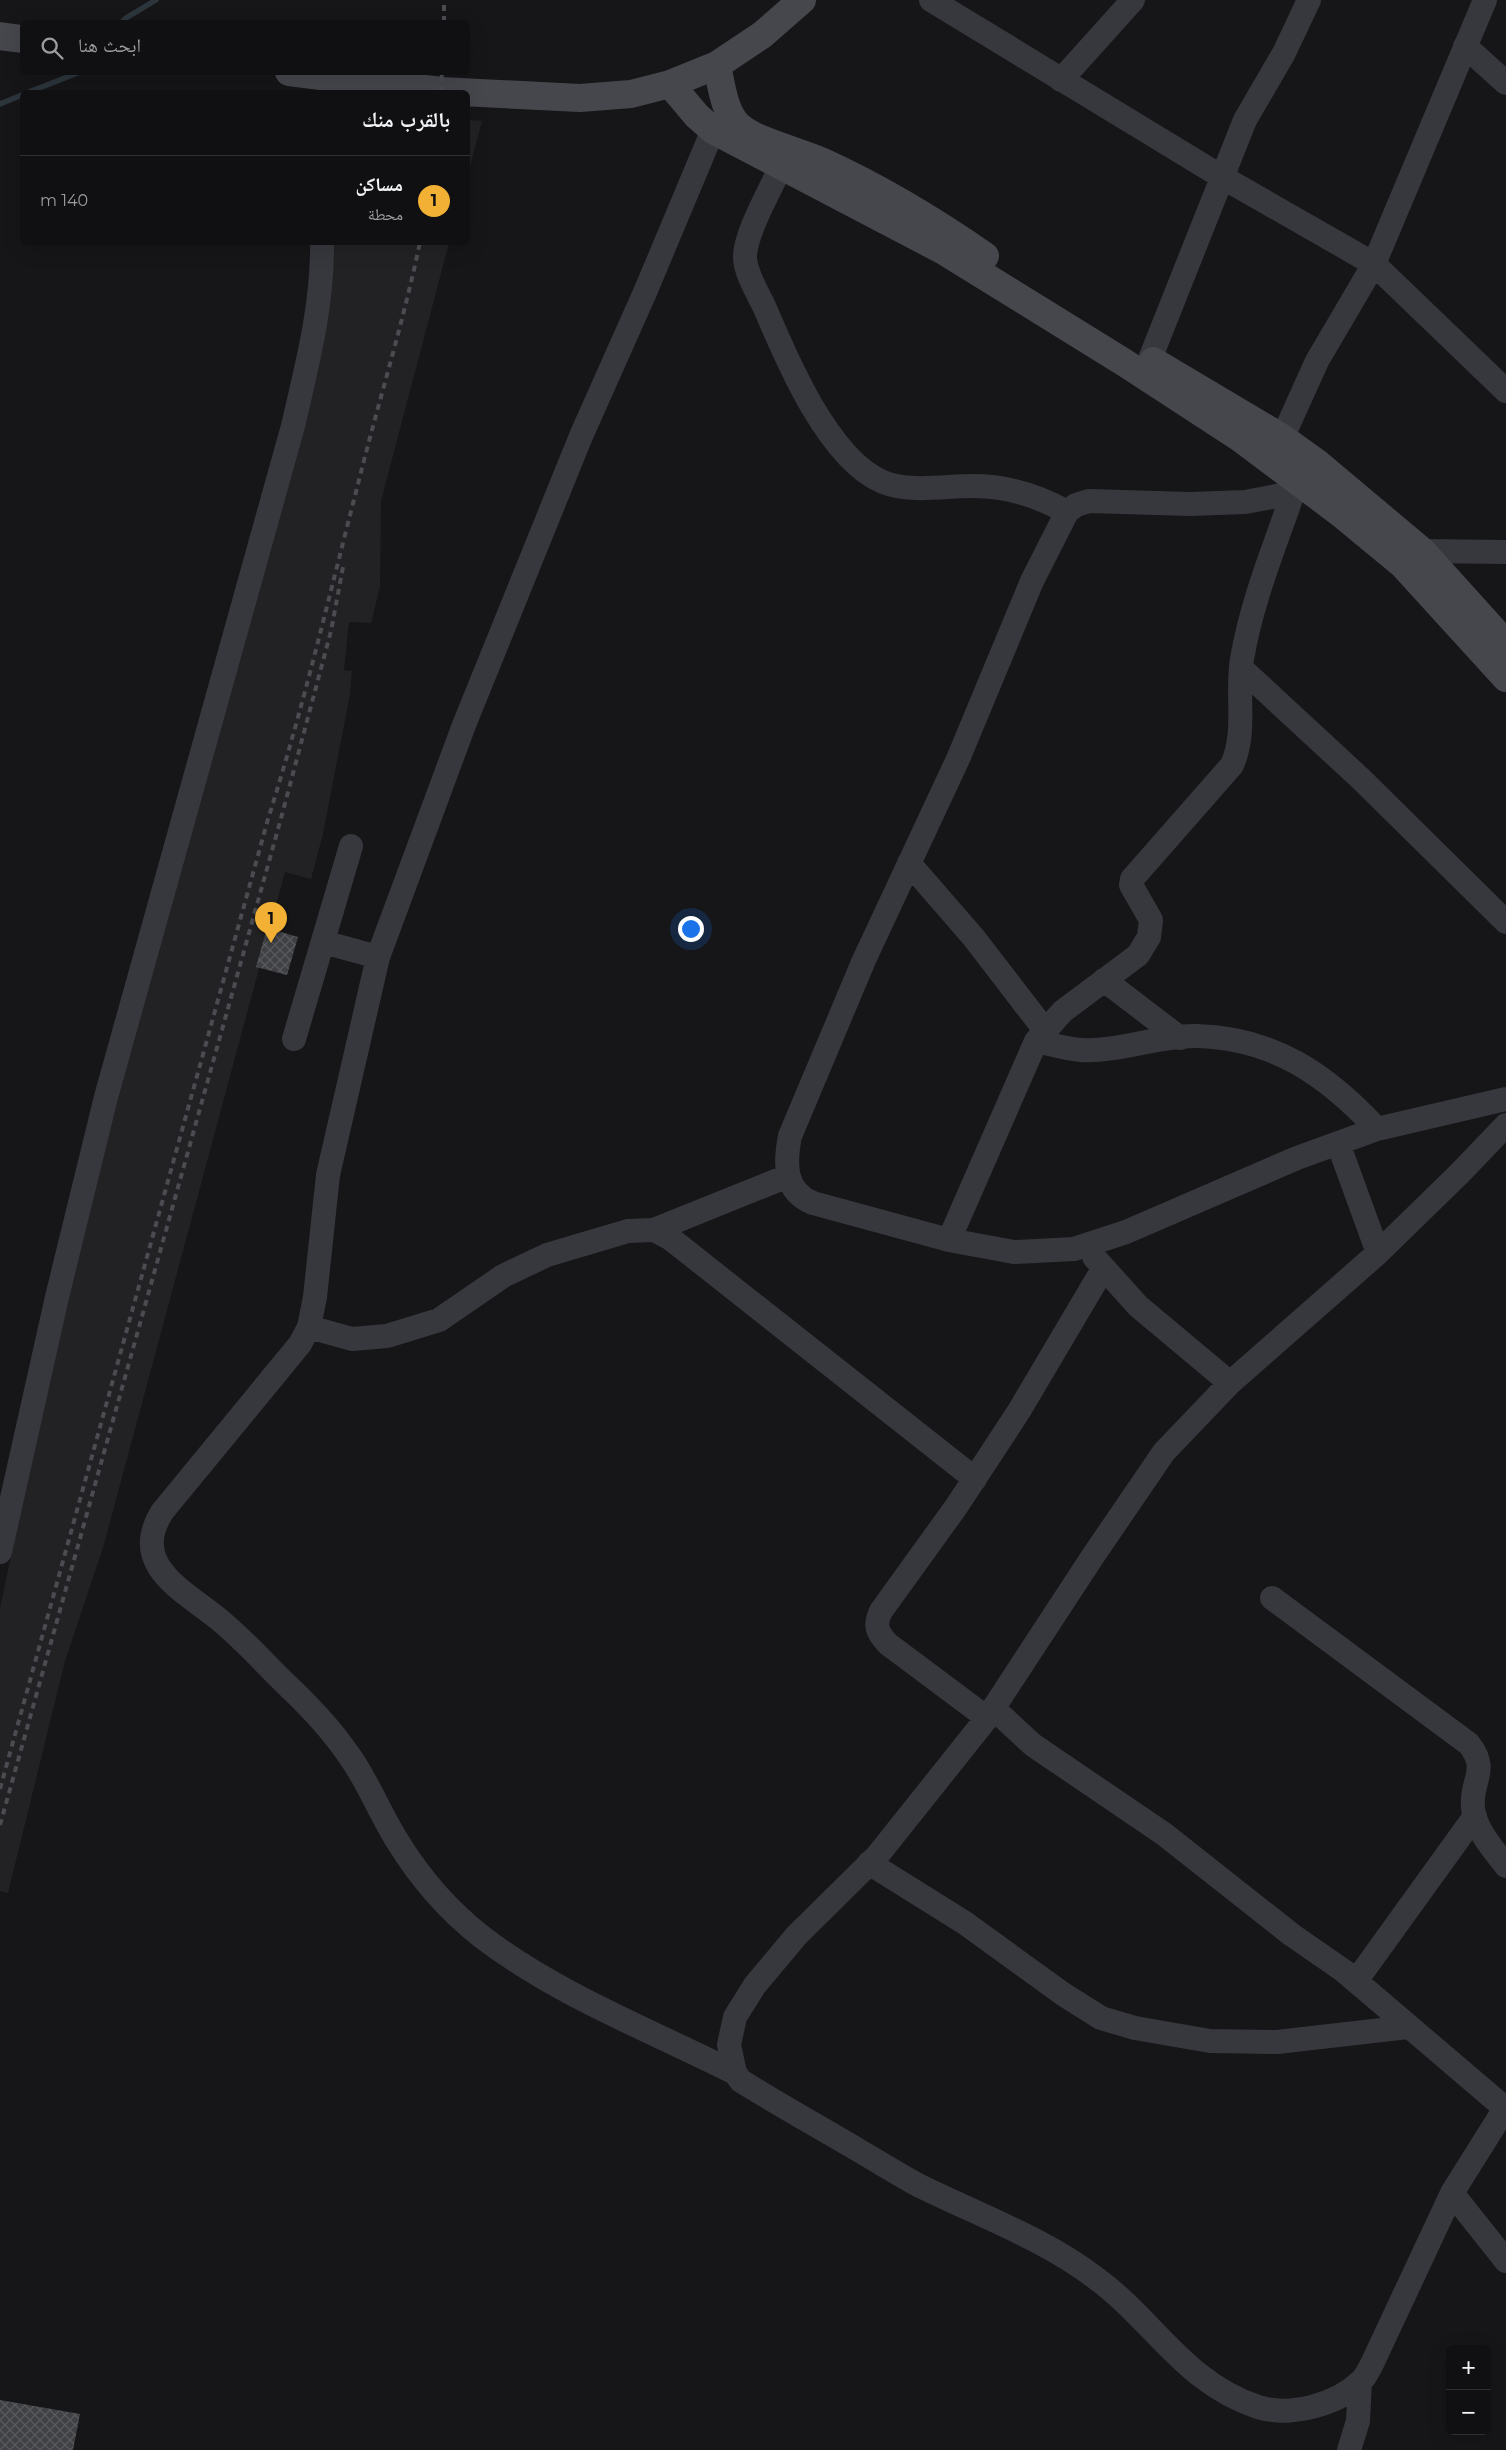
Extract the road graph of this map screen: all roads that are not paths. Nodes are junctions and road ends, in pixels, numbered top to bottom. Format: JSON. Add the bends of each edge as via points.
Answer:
{"nodes":[{"id":1,"x":802,"y":0,"type":"edge"},
{"id":2,"x":931,"y":0,"type":"edge"},
{"id":3,"x":1133,"y":0,"type":"edge"},
{"id":4,"x":1309,"y":0,"type":"edge"},
{"id":5,"x":1485,"y":0,"type":"edge"},
{"id":6,"x":0,"y":36,"type":"edge"},
{"id":7,"x":20,"y":39,"type":"edge"},
{"id":8,"x":1465,"y":46,"type":"junction"},
{"id":9,"x":717,"y":65,"type":"junction"},
{"id":10,"x":305,"y":80,"type":"edge"},
{"id":11,"x":1061,"y":80,"type":"junction"},
{"id":12,"x":1506,"y":83,"type":"edge"},
{"id":13,"x":670,"y":84,"type":"junction"},
{"id":14,"x":429,"y":90,"type":"edge"},
{"id":15,"x":470,"y":92,"type":"edge"},
{"id":16,"x":714,"y":130,"type":"junction"},
{"id":17,"x":781,"y":166,"type":"junction"},
{"id":18,"x":1222,"y":178,"type":"junction"},
{"id":19,"x":322,"y":245,"type":"edge"},
{"id":20,"x":1374,"y":264,"type":"junction"},
{"id":21,"x":1150,"y":359,"type":"junction"},
{"id":22,"x":1506,"y":391,"type":"edge"},
{"id":23,"x":1278,"y":450,"type":"junction"},
{"id":24,"x":1299,"y":477,"type":"junction"},
{"id":25,"x":1067,"y":512,"type":"junction"},
{"id":26,"x":1422,"y":551,"type":"junction"},
{"id":27,"x":1506,"y":552,"type":"edge"},
{"id":28,"x":1506,"y":644,"type":"edge"},
{"id":29,"x":1241,"y":668,"type":"junction"},
{"id":30,"x":1506,"y":678,"type":"edge"},
{"id":31,"x":351,"y":846,"type":"dead end"},
{"id":32,"x":909,"y":862,"type":"junction"},
{"id":33,"x":1506,"y":922,"type":"edge"},
{"id":34,"x":323,"y":942,"type":"junction"},
{"id":35,"x":378,"y":957,"type":"junction"},
{"id":36,"x":1104,"y":980,"type":"junction"},
{"id":37,"x":1040,"y":1035,"type":"junction"},
{"id":38,"x":1180,"y":1038,"type":"junction"},
{"id":39,"x":294,"y":1039,"type":"dead end"},
{"id":40,"x":1506,"y":1099,"type":"edge"},
{"id":41,"x":1506,"y":1125,"type":"edge"},
{"id":42,"x":1377,"y":1129,"type":"junction"},
{"id":43,"x":1338,"y":1143,"type":"junction"},
{"id":44,"x":788,"y":1176,"type":"junction"},
{"id":45,"x":654,"y":1230,"type":"junction"},
{"id":46,"x":949,"y":1240,"type":"junction"},
{"id":47,"x":1085,"y":1245,"type":"junction"},
{"id":48,"x":1378,"y":1252,"type":"junction"},
{"id":49,"x":1103,"y":1270,"type":"junction"},
{"id":50,"x":309,"y":1327,"type":"junction"},
{"id":51,"x":1230,"y":1383,"type":"junction"},
{"id":52,"x":975,"y":1479,"type":"junction"},
{"id":53,"x":0,"y":1552,"type":"edge"},
{"id":54,"x":1272,"y":1598,"type":"dead end"},
{"id":55,"x":991,"y":1714,"type":"junction"},
{"id":56,"x":1475,"y":1816,"type":"junction"},
{"id":57,"x":869,"y":1863,"type":"junction"},
{"id":58,"x":1506,"y":1866,"type":"edge"},
{"id":59,"x":1356,"y":1981,"type":"junction"},
{"id":60,"x":1408,"y":2027,"type":"junction"},
{"id":61,"x":735,"y":2073,"type":"junction"},
{"id":62,"x":1506,"y":2108,"type":"edge"},
{"id":63,"x":1452,"y":2194,"type":"junction"},
{"id":64,"x":1506,"y":2261,"type":"edge"},
{"id":65,"x":1360,"y":2382,"type":"junction"},
{"id":66,"x":1349,"y":2450,"type":"edge"}],
"edges":[{"from":1,"to":9,"type":"street","via":[[762,35]]},
{"from":2,"to":11,"type":"street"},
{"from":3,"to":11,"type":"street"},
{"from":4,"to":18,"type":"street","via":[[1284,53],[1245,120]]},
{"from":5,"to":8,"type":"street"},
{"from":6,"to":7,"type":"street"},
{"from":8,"to":12,"type":"street"},
{"from":8,"to":20,"type":"street"},
{"from":9,"to":13,"type":"street"},
{"from":9,"to":21,"type":"street","via":[[727,104],[739,126],[870,184]]},
{"from":10,"to":14,"type":"street"},
{"from":11,"to":18,"type":"street"},
{"from":13,"to":15,"type":"street","via":[[631,94],[580,98]]},
{"from":13,"to":16,"type":"street","via":[[697,116]]},
{"from":16,"to":17,"type":"street"},
{"from":16,"to":35,"type":"street","via":[[581,436],[464,725]]},
{"from":17,"to":23,"type":"street","via":[[944,251],[1125,363]]},
{"from":17,"to":25,"type":"street","via":[[748,239],[745,259],[793,371],[831,436],[882,482],[909,487],[1003,488],[1031,494]]},
{"from":18,"to":20,"type":"street"},
{"from":18,"to":21,"type":"street"},
{"from":19,"to":53,"type":"street","via":[[319,302],[295,416],[106,1097]]},
{"from":20,"to":22,"type":"street"},
{"from":20,"to":23,"type":"street","via":[[1317,361]]},
{"from":21,"to":23,"type":"street"},
{"from":23,"to":24,"type":"street"},
{"from":24,"to":25,"type":"street","via":[[1229,503],[1089,501]]},
{"from":24,"to":26,"type":"street"},
{"from":24,"to":29,"type":"street","via":[[1260,582]]},
{"from":24,"to":30,"type":"street","via":[[1404,565]]},
{"from":25,"to":32,"type":"street","via":[[1032,581],[958,759]]},
{"from":26,"to":27,"type":"street"},
{"from":26,"to":28,"type":"street"},
{"from":29,"to":33,"type":"street"},
{"from":29,"to":36,"type":"street","via":[[1239,742],[1234,760],[1132,879],[1133,889],[1150,917],[1152,931],[1138,955]]},
{"from":31,"to":34,"type":"street"},
{"from":32,"to":37,"type":"street","via":[[974,938]]},
{"from":32,"to":44,"type":"street","via":[[790,1136]]},
{"from":34,"to":35,"type":"street"},
{"from":34,"to":39,"type":"street"},
{"from":35,"to":50,"type":"street","via":[[328,1175]]},
{"from":36,"to":37,"type":"street","via":[[1063,1011]]},
{"from":36,"to":38,"type":"street"},
{"from":37,"to":38,"type":"street","via":[[1080,1050]]},
{"from":37,"to":46,"type":"street"},
{"from":38,"to":42,"type":"street","via":[[1196,1036],[1241,1041],[1278,1052],[1318,1074],[1352,1102]]},
{"from":40,"to":42,"type":"street"},
{"from":41,"to":48,"type":"street"},
{"from":42,"to":43,"type":"street"},
{"from":43,"to":47,"type":"street","via":[[1296,1158],[1168,1215]]},
{"from":43,"to":48,"type":"street"},
{"from":44,"to":45,"type":"street"},
{"from":44,"to":46,"type":"street","via":[[799,1196],[813,1203]]},
{"from":45,"to":50,"type":"street","via":[[628,1232],[547,1255],[503,1276],[439,1320],[387,1336],[352,1339]]},
{"from":45,"to":52,"type":"street","via":[[671,1239]]},
{"from":46,"to":47,"type":"street","via":[[1014,1252],[1064,1250]]},
{"from":47,"to":49,"type":"street"},
{"from":48,"to":51,"type":"street"},
{"from":49,"to":51,"type":"street","via":[[1138,1306]]},
{"from":49,"to":52,"type":"street"},
{"from":50,"to":61,"type":"street","via":[[300,1344],[162,1512],[154,1525],[151,1540],[152,1552],[160,1569],[171,1582],[223,1623],[330,1729],[350,1755],[398,1843],[442,1901],[482,1936],[530,1969],[580,1998]]},
{"from":51,"to":55,"type":"street","via":[[1164,1452]]},
{"from":52,"to":55,"type":"street","via":[[881,1611],[876,1629],[888,1644]]},
{"from":54,"to":56,"type":"street","via":[[1469,1744],[1477,1754],[1480,1769],[1473,1795]]},
{"from":55,"to":57,"type":"street"},
{"from":55,"to":59,"type":"street","via":[[1164,1834]]},
{"from":56,"to":58,"type":"street"},
{"from":56,"to":59,"type":"street"},
{"from":57,"to":60,"type":"street","via":[[966,1923],[1101,2018],[1135,2028],[1210,2041],[1277,2042]]},
{"from":57,"to":61,"type":"street","via":[[796,1935],[755,1985],[735,2018],[729,2045]]},
{"from":59,"to":60,"type":"street"},
{"from":60,"to":62,"type":"street"},
{"from":61,"to":65,"type":"street","via":[[757,2091],[918,2185],[1046,2247],[1097,2278],[1192,2371],[1235,2398],[1260,2408],[1315,2407]]},
{"from":62,"to":63,"type":"street"},
{"from":63,"to":64,"type":"street"},
{"from":63,"to":65,"type":"street","via":[[1371,2366]]},
{"from":65,"to":66,"type":"street","via":[[1358,2422]]}]}
